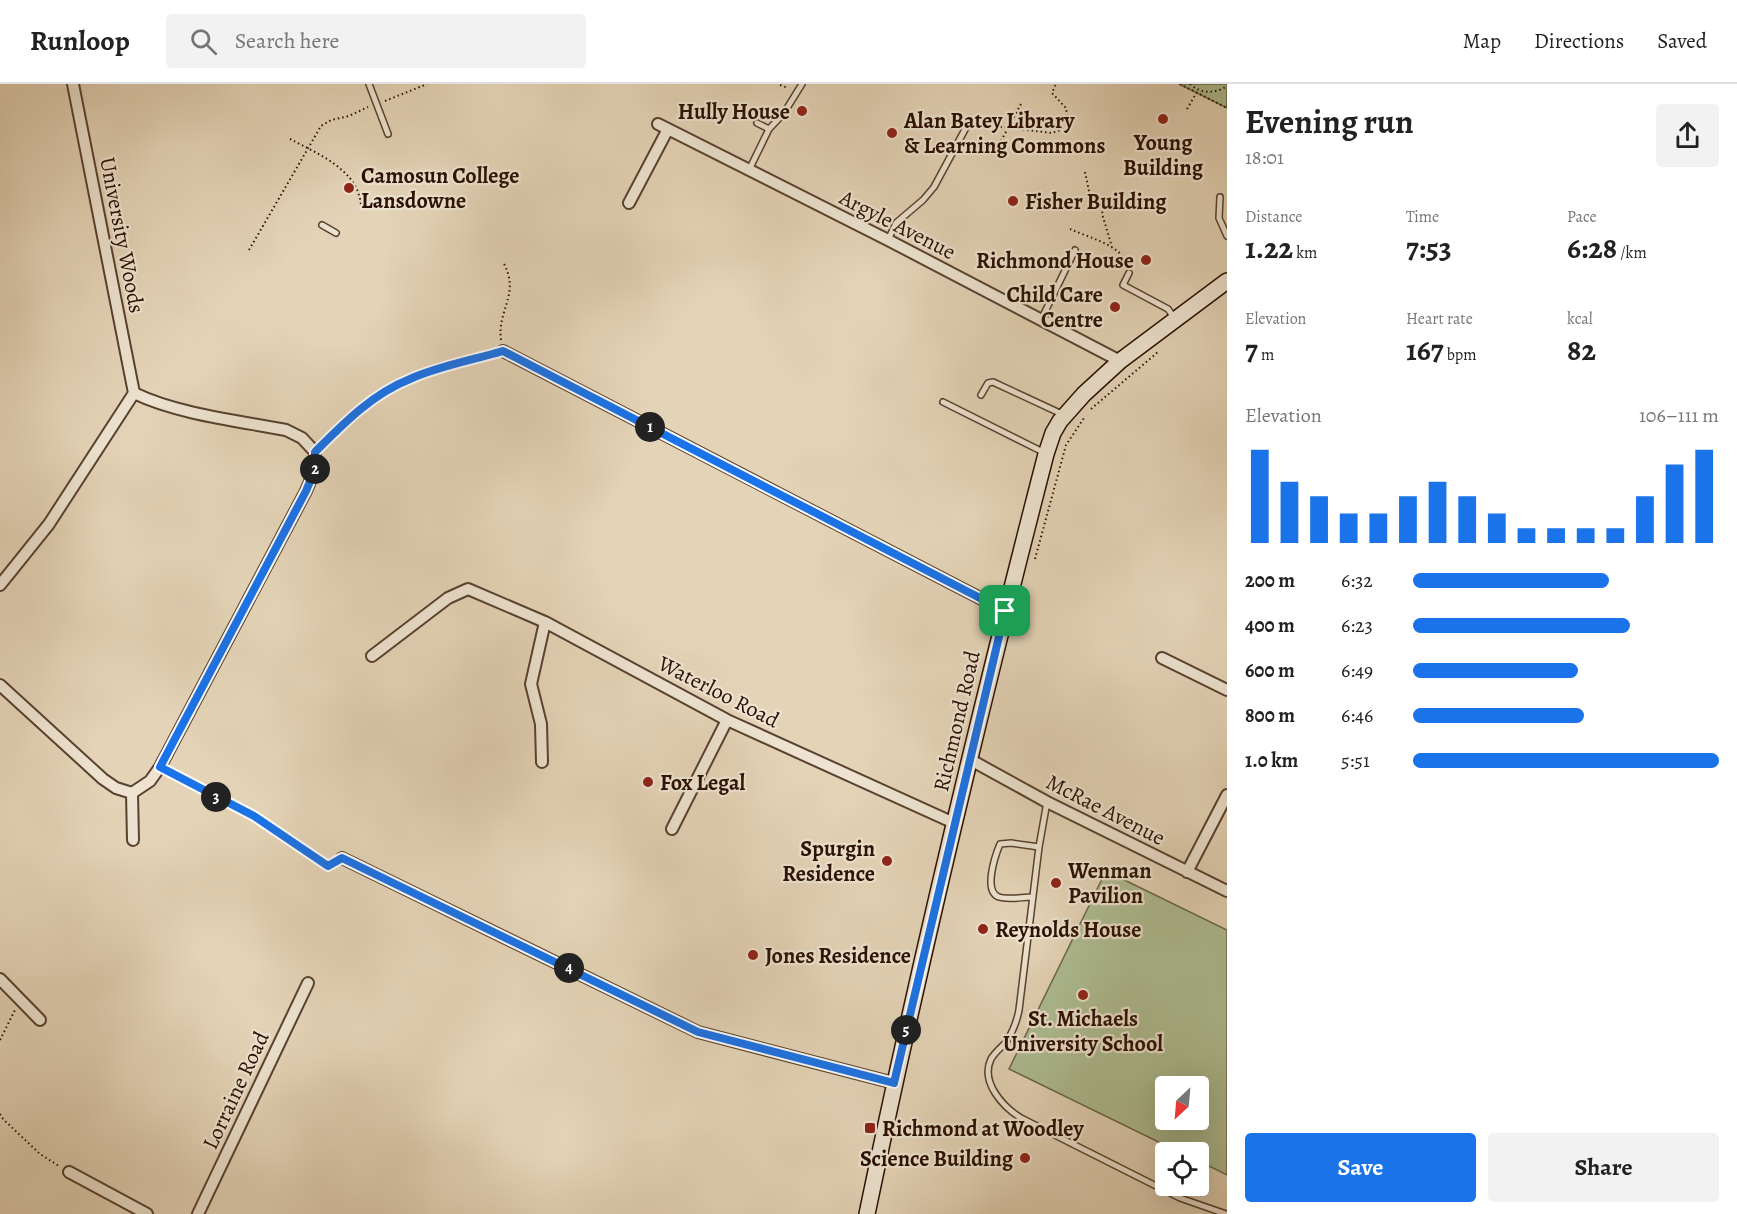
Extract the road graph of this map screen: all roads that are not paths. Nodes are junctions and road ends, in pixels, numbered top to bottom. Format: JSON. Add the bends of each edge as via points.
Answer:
{"nodes":[{"id":1,"x":73,"y":84,"type":"edge"},
{"id":2,"x":369,"y":84,"type":"edge"},
{"id":3,"x":802,"y":84,"type":"edge"},
{"id":4,"x":969,"y":122,"type":"road end"},
{"id":5,"x":757,"y":123,"type":"dead end"},
{"id":6,"x":769,"y":129,"type":"junction"},
{"id":7,"x":388,"y":134,"type":"dead end"},
{"id":8,"x":749,"y":170,"type":"junction"},
{"id":9,"x":1220,"y":197,"type":"dead end"},
{"id":10,"x":629,"y":203,"type":"dead end"},
{"id":11,"x":322,"y":225,"type":"dead end"},
{"id":12,"x":336,"y":233,"type":"dead end"},
{"id":13,"x":1227,"y":236,"type":"edge"},
{"id":14,"x":888,"y":240,"type":"junction"},
{"id":15,"x":1075,"y":250,"type":"dead end"},
{"id":16,"x":1129,"y":273,"type":"road end"},
{"id":17,"x":1227,"y":281,"type":"edge"},
{"id":18,"x":1041,"y":320,"type":"junction"},
{"id":19,"x":1176,"y":321,"type":"junction"},
{"id":20,"x":503,"y":351,"type":"road end"},
{"id":21,"x":1120,"y":361,"type":"junction"},
{"id":22,"x":134,"y":393,"type":"junction"},
{"id":23,"x":981,"y":395,"type":"dead end"},
{"id":24,"x":943,"y":402,"type":"dead end"},
{"id":25,"x":1065,"y":415,"type":"junction"},
{"id":26,"x":1046,"y":454,"type":"junction"},
{"id":27,"x":0,"y":585,"type":"edge"},
{"id":28,"x":1005,"y":611,"type":"junction"},
{"id":29,"x":545,"y":622,"type":"junction"},
{"id":30,"x":372,"y":656,"type":"dead end"},
{"id":31,"x":1162,"y":658,"type":"dead end"},
{"id":32,"x":0,"y":685,"type":"edge"},
{"id":33,"x":1227,"y":690,"type":"edge"},
{"id":34,"x":727,"y":720,"type":"junction"},
{"id":35,"x":969,"y":759,"type":"junction"},
{"id":36,"x":542,"y":762,"type":"dead end"},
{"id":37,"x":132,"y":793,"type":"junction"},
{"id":38,"x":1227,"y":795,"type":"edge"},
{"id":39,"x":1047,"y":802,"type":"junction"},
{"id":40,"x":954,"y":823,"type":"junction"},
{"id":41,"x":672,"y":829,"type":"dead end"},
{"id":42,"x":133,"y":840,"type":"dead end"},
{"id":43,"x":1039,"y":847,"type":"junction"},
{"id":44,"x":342,"y":858,"type":"road end"},
{"id":45,"x":1187,"y":872,"type":"junction"},
{"id":46,"x":1227,"y":891,"type":"edge"},
{"id":47,"x":1032,"y":897,"type":"junction"},
{"id":48,"x":0,"y":979,"type":"edge"},
{"id":49,"x":308,"y":982,"type":"dead end"},
{"id":50,"x":40,"y":1020,"type":"dead end"},
{"id":51,"x":894,"y":1083,"type":"junction"},
{"id":52,"x":69,"y":1172,"type":"road end"},
{"id":53,"x":147,"y":1214,"type":"edge"},
{"id":54,"x":198,"y":1214,"type":"edge"},
{"id":55,"x":867,"y":1214,"type":"edge"},
{"id":56,"x":1226,"y":1214,"type":"edge"}],
"edges":[{"from":1,"to":22,"type":"street","name":"University Woods"},
{"from":2,"to":7,"type":"lane"},
{"from":3,"to":6,"type":"lane"},
{"from":4,"to":14,"type":"lane","via":[[934,188],[896,223]]},
{"from":5,"to":6,"type":"lane"},
{"from":6,"to":8,"type":"lane"},
{"from":8,"to":10,"type":"street","name":"Argyle Avenue","via":[[663,126]]},
{"from":8,"to":14,"type":"street","name":"Argyle Avenue"},
{"from":9,"to":13,"type":"lane","via":[[1219,218]]},
{"from":11,"to":12,"type":"lane"},
{"from":14,"to":18,"type":"street","name":"Argyle Avenue"},
{"from":15,"to":18,"type":"lane"},
{"from":16,"to":19,"type":"lane","via":[[1123,285],[1168,309]]},
{"from":17,"to":19,"type":"main road","name":"Richmond Road"},
{"from":18,"to":21,"type":"street","name":"Argyle Avenue"},
{"from":19,"to":21,"type":"main road","name":"Richmond Road"},
{"from":20,"to":28,"type":"street"},
{"from":21,"to":25,"type":"main road","name":"Richmond Road"},
{"from":22,"to":27,"type":"street","via":[[49,524]]},
{"from":22,"to":37,"type":"street","via":[[172,407],[286,430],[302,438],[315,452],[314,472],[306,491],[160,767],[150,781]]},
{"from":23,"to":25,"type":"lane","via":[[993,382]]},
{"from":24,"to":26,"type":"lane"},
{"from":25,"to":26,"type":"main road","name":"Richmond Road"},
{"from":26,"to":28,"type":"main road","name":"Richmond Road"},
{"from":28,"to":35,"type":"main road","name":"Richmond Road"},
{"from":29,"to":30,"type":"street","name":"Waterloo Road","via":[[468,588],[448,598]]},
{"from":29,"to":34,"type":"street","name":"Waterloo Road"},
{"from":29,"to":36,"type":"street","via":[[531,684],[540,724]]},
{"from":31,"to":33,"type":"street"},
{"from":32,"to":37,"type":"street","via":[[103,779]]},
{"from":34,"to":40,"type":"street","name":"Waterloo Road"},
{"from":34,"to":41,"type":"street"},
{"from":35,"to":39,"type":"street","name":"McRae Avenue"},
{"from":35,"to":40,"type":"main road","name":"Richmond Road"},
{"from":37,"to":42,"type":"street"},
{"from":38,"to":45,"type":"street"},
{"from":39,"to":43,"type":"lane"},
{"from":39,"to":45,"type":"street","name":"McRae Avenue"},
{"from":40,"to":51,"type":"main road","name":"Richmond Road"},
{"from":43,"to":47,"type":"lane"},
{"from":43,"to":47,"type":"lane","via":[[1000,844],[990,886],[995,896],[1001,898]]},
{"from":44,"to":51,"type":"street","via":[[698,1032]]},
{"from":45,"to":46,"type":"street","name":"McRae Avenue"},
{"from":47,"to":56,"type":"lane","via":[[1017,1021],[989,1065],[999,1099],[1021,1118],[1180,1197]]},
{"from":48,"to":50,"type":"street"},
{"from":49,"to":54,"type":"street","name":"Lorraine Road"},
{"from":51,"to":55,"type":"main road","name":"Richmond Road"},
{"from":52,"to":53,"type":"street"}]}
